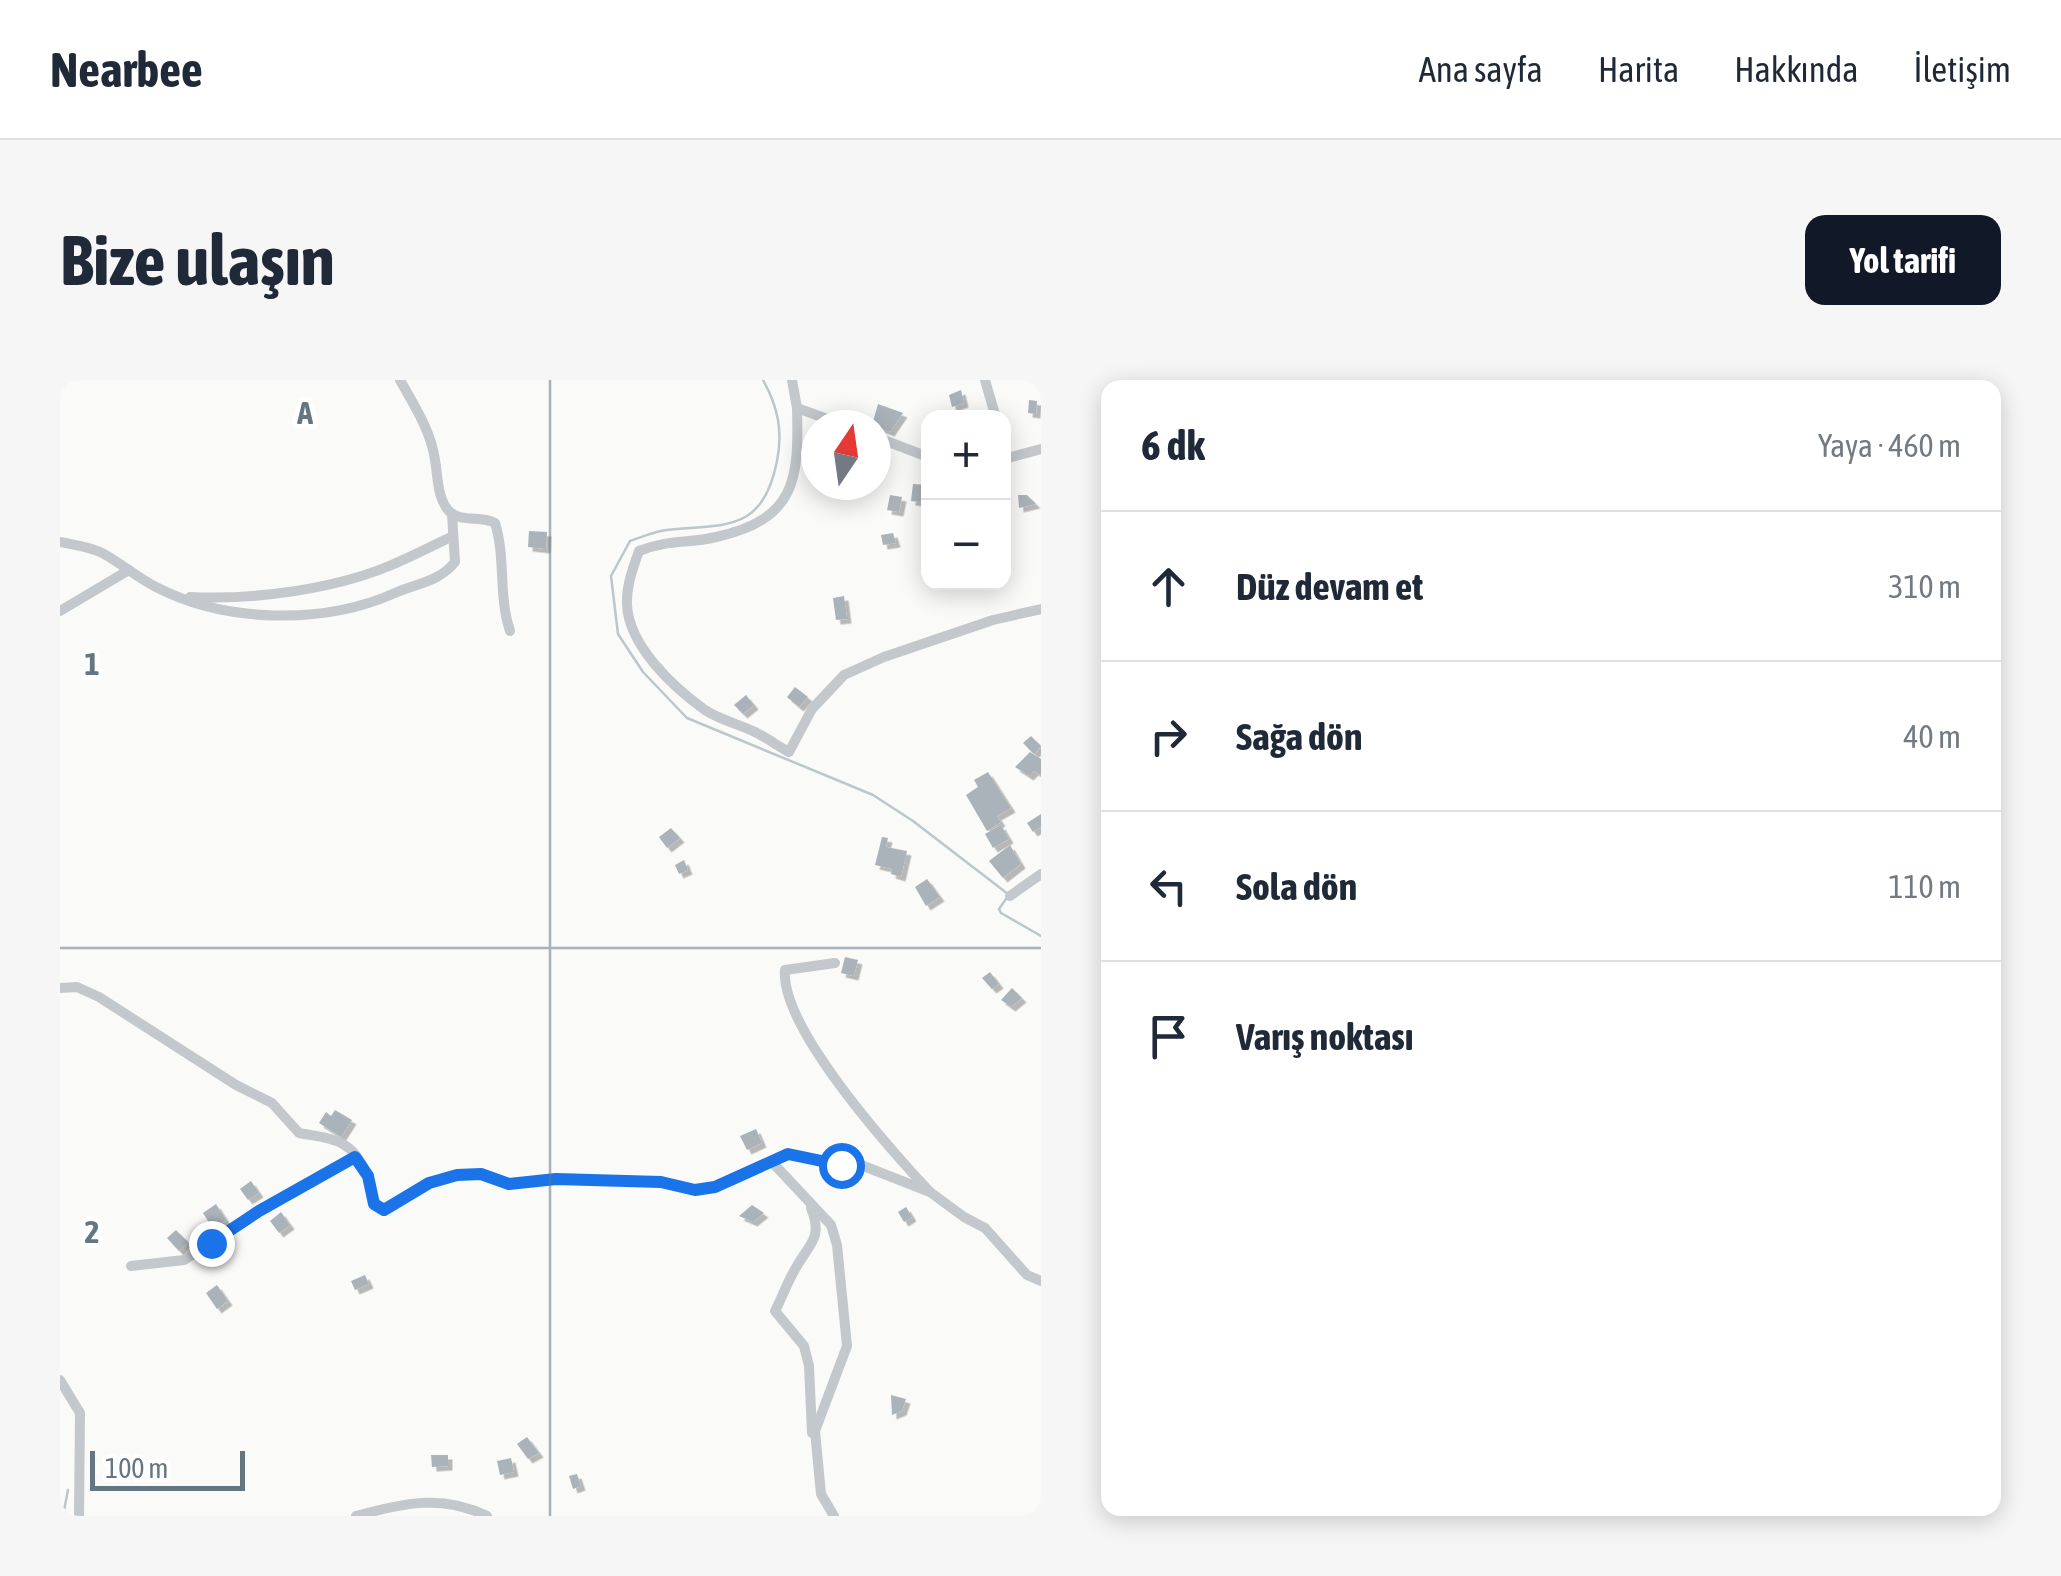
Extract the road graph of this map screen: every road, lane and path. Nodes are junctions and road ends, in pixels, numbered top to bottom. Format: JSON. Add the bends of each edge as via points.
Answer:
{"nodes":[{"id":1,"x":400,"y":380,"type":"edge"},
{"id":2,"x":792,"y":380,"type":"edge"},
{"id":3,"x":984,"y":380,"type":"edge"},
{"id":4,"x":797,"y":408,"type":"junction"},
{"id":5,"x":803,"y":410,"type":"edge"},
{"id":6,"x":993,"y":410,"type":"edge"},
{"id":7,"x":891,"y":442,"type":"edge"},
{"id":8,"x":1041,"y":449,"type":"edge"},
{"id":9,"x":921,"y":453,"type":"edge"},
{"id":10,"x":1011,"y":458,"type":"edge"},
{"id":11,"x":452,"y":514,"type":"junction"},
{"id":12,"x":453,"y":536,"type":"junction"},
{"id":13,"x":60,"y":542,"type":"edge"},
{"id":14,"x":128,"y":570,"type":"junction"},
{"id":15,"x":180,"y":596,"type":"junction"},
{"id":16,"x":1041,"y":609,"type":"edge"},
{"id":17,"x":60,"y":611,"type":"edge"},
{"id":18,"x":510,"y":630,"type":"dead end"},
{"id":19,"x":1041,"y":874,"type":"edge"},
{"id":20,"x":1010,"y":896,"type":"dead end"},
{"id":21,"x":834,"y":963,"type":"dead end"},
{"id":22,"x":60,"y":988,"type":"edge"},
{"id":23,"x":355,"y":1157,"type":"junction"},
{"id":24,"x":772,"y":1162,"type":"junction"},
{"id":25,"x":930,"y":1192,"type":"junction"},
{"id":26,"x":809,"y":1202,"type":"junction"},
{"id":27,"x":131,"y":1266,"type":"dead end"},
{"id":28,"x":1041,"y":1281,"type":"edge"},
{"id":29,"x":60,"y":1380,"type":"edge"},
{"id":30,"x":817,"y":1448,"type":"junction"},
{"id":31,"x":80,"y":1516,"type":"edge"},
{"id":32,"x":356,"y":1516,"type":"edge"},
{"id":33,"x":487,"y":1516,"type":"edge"},
{"id":34,"x":834,"y":1516,"type":"edge"}],
"edges":[{"from":1,"to":11,"type":"street","via":[[428,432]]},
{"from":2,"to":4,"type":"street"},
{"from":3,"to":6,"type":"street"},
{"from":4,"to":5,"type":"street"},
{"from":4,"to":16,"type":"street","via":[[798,462],[785,501],[759,523],[638,551],[627,607],[642,645],[707,712],[790,752],[812,709],[844,675]]},
{"from":7,"to":9,"type":"street"},
{"from":8,"to":10,"type":"street"},
{"from":11,"to":12,"type":"street"},
{"from":11,"to":18,"type":"street","via":[[495,523]]},
{"from":12,"to":15,"type":"street","via":[[346,580],[238,599]]},
{"from":12,"to":15,"type":"street","via":[[455,562],[446,573],[357,606],[246,614]]},
{"from":13,"to":14,"type":"street","via":[[100,552]]},
{"from":14,"to":15,"type":"street"},
{"from":14,"to":17,"type":"street"},
{"from":19,"to":20,"type":"street"},
{"from":21,"to":25,"type":"street","via":[[785,970],[789,998],[852,1104]]},
{"from":22,"to":23,"type":"street","via":[[99,997],[272,1103],[299,1133],[342,1142]]},
{"from":23,"to":24,"type":"street","via":[[374,1204],[384,1210],[457,1175],[481,1174],[509,1184],[661,1182],[695,1190]]},
{"from":23,"to":27,"type":"street","via":[[184,1260]]},
{"from":24,"to":25,"type":"street","via":[[788,1154],[861,1165]]},
{"from":24,"to":26,"type":"street"},
{"from":25,"to":28,"type":"street","via":[[985,1228],[1027,1275]]},
{"from":26,"to":30,"type":"street","via":[[830,1225],[837,1245],[847,1346],[815,1431]]},
{"from":26,"to":30,"type":"street","via":[[818,1223],[812,1248],[776,1311],[804,1346]]},
{"from":29,"to":31,"type":"street","via":[[80,1413]]},
{"from":30,"to":34,"type":"street","via":[[821,1494]]},
{"from":32,"to":33,"type":"street","via":[[422,1502],[455,1503]]}]}
